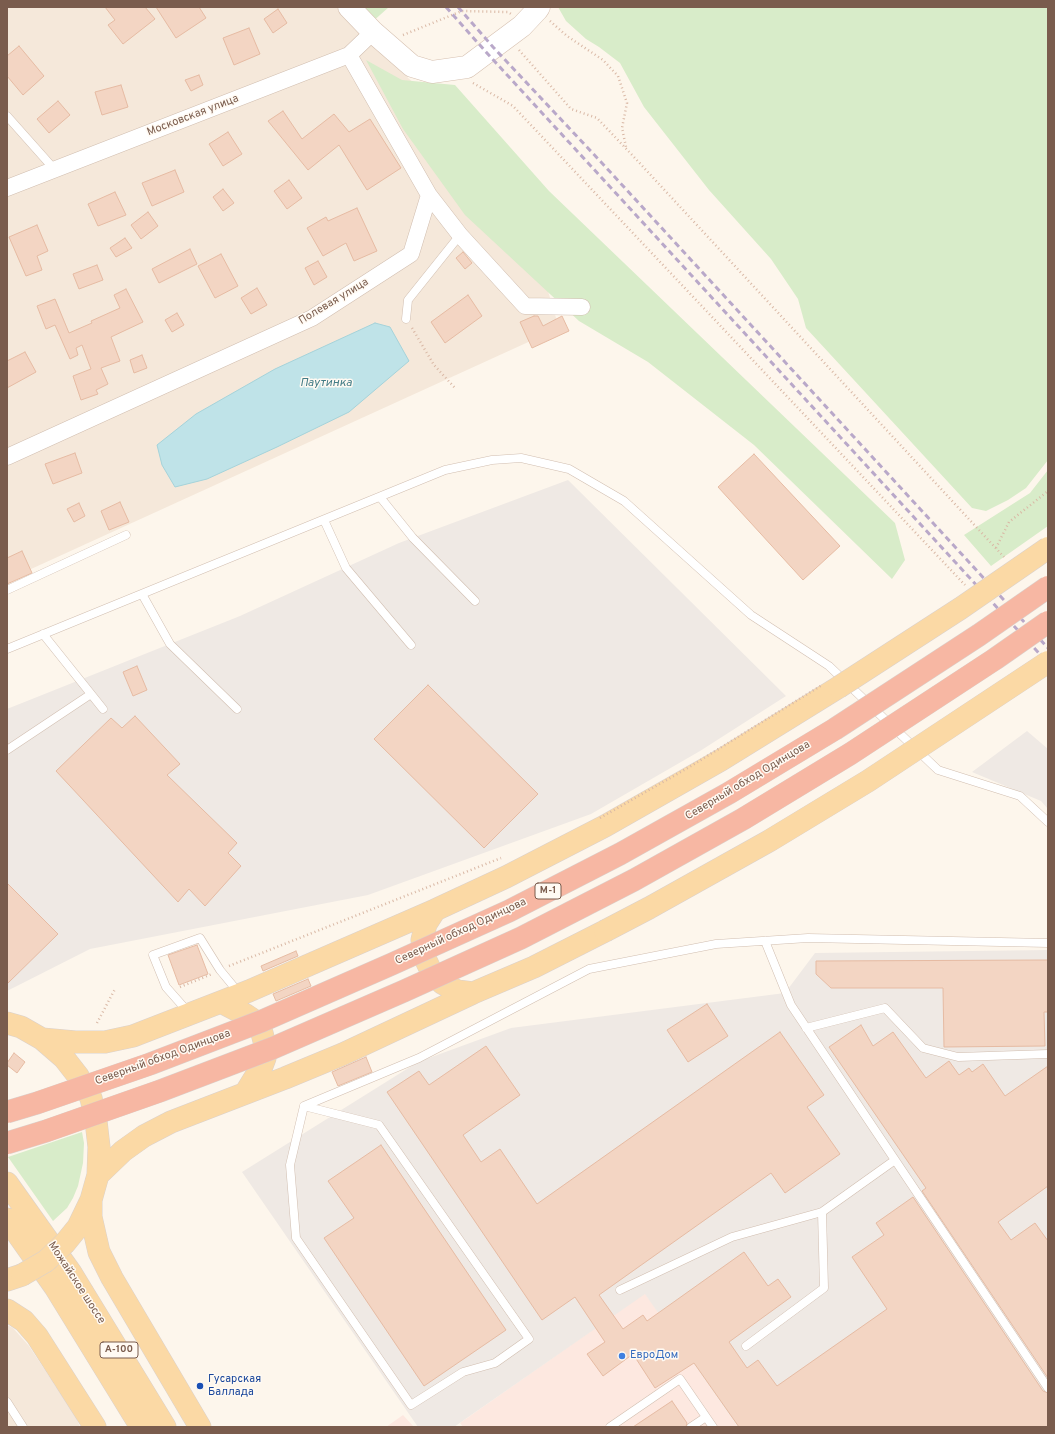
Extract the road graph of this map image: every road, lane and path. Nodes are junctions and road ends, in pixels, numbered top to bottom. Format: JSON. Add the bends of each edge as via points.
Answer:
{"nodes":[{"id":1,"x":349,"y":7,"type":"edge"},
{"id":2,"x":468,"y":7,"type":"edge"},
{"id":3,"x":538,"y":9,"type":"edge"},
{"id":4,"x":471,"y":11,"type":"junction"},
{"id":5,"x":508,"y":36,"type":"junction"},
{"id":6,"x":379,"y":38,"type":"junction"},
{"id":7,"x":349,"y":55,"type":"junction"},
{"id":8,"x":452,"y":70,"type":"junction"},
{"id":9,"x":7,"y":116,"type":"edge"},
{"id":10,"x":626,"y":148,"type":"junction"},
{"id":11,"x":55,"y":170,"type":"junction"},
{"id":12,"x":7,"y":188,"type":"edge"},
{"id":13,"x":429,"y":195,"type":"junction"},
{"id":14,"x":460,"y":235,"type":"junction"},
{"id":15,"x":582,"y":307,"type":"dead end"},
{"id":16,"x":406,"y":318,"type":"joint"},
{"id":17,"x":455,"y":388,"type":"dead end"},
{"id":18,"x":7,"y":456,"type":"edge"},
{"id":19,"x":1048,"y":491,"type":"edge"},
{"id":20,"x":380,"y":496,"type":"junction"},
{"id":21,"x":324,"y":520,"type":"junction"},
{"id":22,"x":126,"y":535,"type":"dead end"},
{"id":23,"x":996,"y":548,"type":"junction"},
{"id":24,"x":1048,"y":548,"type":"edge"},
{"id":25,"x":1006,"y":560,"type":"dead end"},
{"id":26,"x":965,"y":585,"type":"dead end"},
{"id":27,"x":1048,"y":587,"type":"edge"},
{"id":28,"x":7,"y":590,"type":"edge"},
{"id":29,"x":142,"y":594,"type":"junction"},
{"id":30,"x":475,"y":601,"type":"dead end"},
{"id":31,"x":1048,"y":622,"type":"edge"},
{"id":32,"x":43,"y":634,"type":"junction"},
{"id":33,"x":411,"y":646,"type":"dead end"},
{"id":34,"x":7,"y":649,"type":"edge"},
{"id":35,"x":1048,"y":662,"type":"edge"},
{"id":36,"x":91,"y":694,"type":"junction"},
{"id":37,"x":103,"y":709,"type":"dead end"},
{"id":38,"x":237,"y":709,"type":"dead end"},
{"id":39,"x":7,"y":750,"type":"edge"},
{"id":40,"x":1048,"y":822,"type":"edge"},
{"id":41,"x":508,"y":855,"type":"dead end"},
{"id":42,"x":435,"y":910,"type":"junction"},
{"id":43,"x":765,"y":941,"type":"junction"},
{"id":44,"x":1048,"y":943,"type":"edge"},
{"id":45,"x":220,"y":970,"type":"junction"},
{"id":46,"x":160,"y":972,"type":"junction"},
{"id":47,"x":115,"y":989,"type":"dead end"},
{"id":48,"x":473,"y":993,"type":"junction"},
{"id":49,"x":230,"y":998,"type":"junction"},
{"id":50,"x":190,"y":1014,"type":"junction"},
{"id":51,"x":97,"y":1022,"type":"dead end"},
{"id":52,"x":7,"y":1023,"type":"edge"},
{"id":53,"x":806,"y":1028,"type":"junction"},
{"id":54,"x":42,"y":1039,"type":"junction"},
{"id":55,"x":1048,"y":1054,"type":"edge"},
{"id":56,"x":246,"y":1092,"type":"junction"},
{"id":57,"x":304,"y":1106,"type":"junction"},
{"id":58,"x":7,"y":1112,"type":"edge"},
{"id":59,"x":7,"y":1143,"type":"edge"},
{"id":60,"x":895,"y":1160,"type":"junction"},
{"id":61,"x":98,"y":1176,"type":"junction"},
{"id":62,"x":7,"y":1183,"type":"edge"},
{"id":63,"x":91,"y":1200,"type":"junction"},
{"id":64,"x":822,"y":1212,"type":"junction"},
{"id":65,"x":7,"y":1220,"type":"edge"},
{"id":66,"x":14,"y":1277,"type":"edge"},
{"id":67,"x":620,"y":1290,"type":"dead end"},
{"id":68,"x":7,"y":1310,"type":"edge"},
{"id":69,"x":746,"y":1346,"type":"dead end"},
{"id":70,"x":1048,"y":1388,"type":"edge"},
{"id":71,"x":7,"y":1402,"type":"edge"},
{"id":72,"x":706,"y":1417,"type":"junction"},
{"id":73,"x":23,"y":1427,"type":"edge"},
{"id":74,"x":95,"y":1427,"type":"edge"},
{"id":75,"x":141,"y":1427,"type":"edge"},
{"id":76,"x":165,"y":1427,"type":"edge"},
{"id":77,"x":200,"y":1427,"type":"edge"},
{"id":78,"x":610,"y":1427,"type":"edge"},
{"id":79,"x":691,"y":1427,"type":"edge"},
{"id":80,"x":713,"y":1427,"type":"edge"}],
"edges":[{"from":1,"to":6,"type":"street"},
{"from":2,"to":4,"type":"path"},
{"from":3,"to":5,"type":"street"},
{"from":3,"to":10,"type":"path","via":[[567,36],[603,60],[618,76],[627,103],[622,128]]},
{"from":4,"to":5,"type":"path","via":[[508,12]]},
{"from":4,"to":6,"type":"path","via":[[462,11]]},
{"from":5,"to":8,"type":"street","via":[[467,67]]},
{"from":5,"to":10,"type":"path","via":[[571,109],[597,118]]},
{"from":6,"to":7,"type":"street","name":"Московская улица"},
{"from":6,"to":8,"type":"street","via":[[412,66],[432,72]]},
{"from":7,"to":11,"type":"street","name":"Московская улица"},
{"from":7,"to":13,"type":"street"},
{"from":8,"to":26,"type":"path","via":[[512,106]]},
{"from":9,"to":11,"type":"lane"},
{"from":10,"to":23,"type":"path"},
{"from":11,"to":12,"type":"street","name":"Московская улица"},
{"from":13,"to":14,"type":"street"},
{"from":13,"to":18,"type":"street","name":"Полевая улица","via":[[411,254],[312,318]]},
{"from":14,"to":15,"type":"street","via":[[525,306]]},
{"from":14,"to":16,"type":"lane","via":[[408,300]]},
{"from":16,"to":17,"type":"path","via":[[434,365]]},
{"from":19,"to":23,"type":"path","via":[[1009,522]]},
{"from":20,"to":21,"type":"lane"},
{"from":20,"to":30,"type":"lane","via":[[413,538]]},
{"from":20,"to":40,"type":"lane","via":[[445,470],[492,460],[521,458],[569,469],[624,501],[752,614],[829,666],[938,770],[1020,796]]},
{"from":21,"to":29,"type":"lane"},
{"from":21,"to":33,"type":"lane","via":[[346,568]]},
{"from":22,"to":28,"type":"lane"},
{"from":23,"to":25,"type":"path"},
{"from":24,"to":42,"type":"main road","bridge":true,"via":[[818,702],[721,760],[599,822],[506,877]]},
{"from":27,"to":58,"type":"highway","name":"Северный обход Одинцова","number":"М-1","bridge":true,"via":[[835,729],[729,793],[620,854],[509,911],[262,1021],[150,1064]]},
{"from":29,"to":32,"type":"lane"},
{"from":29,"to":38,"type":"lane","via":[[170,644]]},
{"from":31,"to":59,"type":"highway","number":"М-1","bridge":true,"via":[[850,754],[750,815],[634,880],[521,938],[273,1048],[160,1091]]},
{"from":32,"to":34,"type":"lane"},
{"from":32,"to":36,"type":"lane"},
{"from":35,"to":48,"type":"main road","bridge":true,"via":[[868,781],[782,833],[656,904],[534,968]]},
{"from":36,"to":37,"type":"lane"},
{"from":36,"to":39,"type":"lane"},
{"from":41,"to":45,"type":"path"},
{"from":42,"to":48,"type":"main road","via":[[426,924],[422,940],[424,956],[431,971],[442,983],[457,991]]},
{"from":42,"to":49,"type":"main road"},
{"from":43,"to":44,"type":"lane","via":[[808,938]]},
{"from":43,"to":53,"type":"lane","via":[[791,1005]]},
{"from":43,"to":57,"type":"lane","via":[[716,944],[589,969],[419,1058]]},
{"from":45,"to":46,"type":"path","via":[[180,988]]},
{"from":45,"to":46,"type":"lane","via":[[200,938],[152,955]]},
{"from":45,"to":49,"type":"lane"},
{"from":46,"to":50,"type":"lane","via":[[166,987]]},
{"from":47,"to":51,"type":"path"},
{"from":48,"to":56,"type":"main road","via":[[343,1054]]},
{"from":49,"to":50,"type":"main road"},
{"from":49,"to":56,"type":"main road","via":[[252,1019],[264,1039],[265,1058]]},
{"from":50,"to":54,"type":"main road","via":[[133,1036],[105,1042]]},
{"from":52,"to":54,"type":"main road"},
{"from":53,"to":55,"type":"lane","via":[[885,1008],[923,1048],[958,1057]]},
{"from":53,"to":60,"type":"lane"},
{"from":54,"to":61,"type":"main road","via":[[64,1058],[91,1098],[99,1147]]},
{"from":56,"to":61,"type":"main road","via":[[146,1134],[123,1151]]},
{"from":57,"to":57,"type":"lane","via":[[290,1165],[296,1238],[411,1406],[463,1372],[495,1363],[529,1339],[379,1125]]},
{"from":60,"to":64,"type":"lane"},
{"from":60,"to":70,"type":"lane"},
{"from":61,"to":63,"type":"main road"},
{"from":62,"to":76,"type":"main road","name":"Можайское шоссе","number":"А-100","via":[[71,1273]]},
{"from":63,"to":66,"type":"main road","bridge":true,"via":[[78,1227],[65,1243],[46,1261]]},
{"from":63,"to":77,"type":"main road","via":[[91,1217],[100,1252],[112,1278]]},
{"from":64,"to":67,"type":"lane","via":[[732,1237]]},
{"from":64,"to":69,"type":"lane","via":[[824,1288]]},
{"from":65,"to":75,"type":"main road","name":"Можайское шоссе","number":"А-100","via":[[55,1287]]},
{"from":68,"to":74,"type":"main road","via":[[24,1321],[37,1336]]},
{"from":71,"to":73,"type":"lane"},
{"from":72,"to":78,"type":"lane","via":[[680,1379]]},
{"from":72,"to":79,"type":"lane"},
{"from":72,"to":80,"type":"lane"}]}
